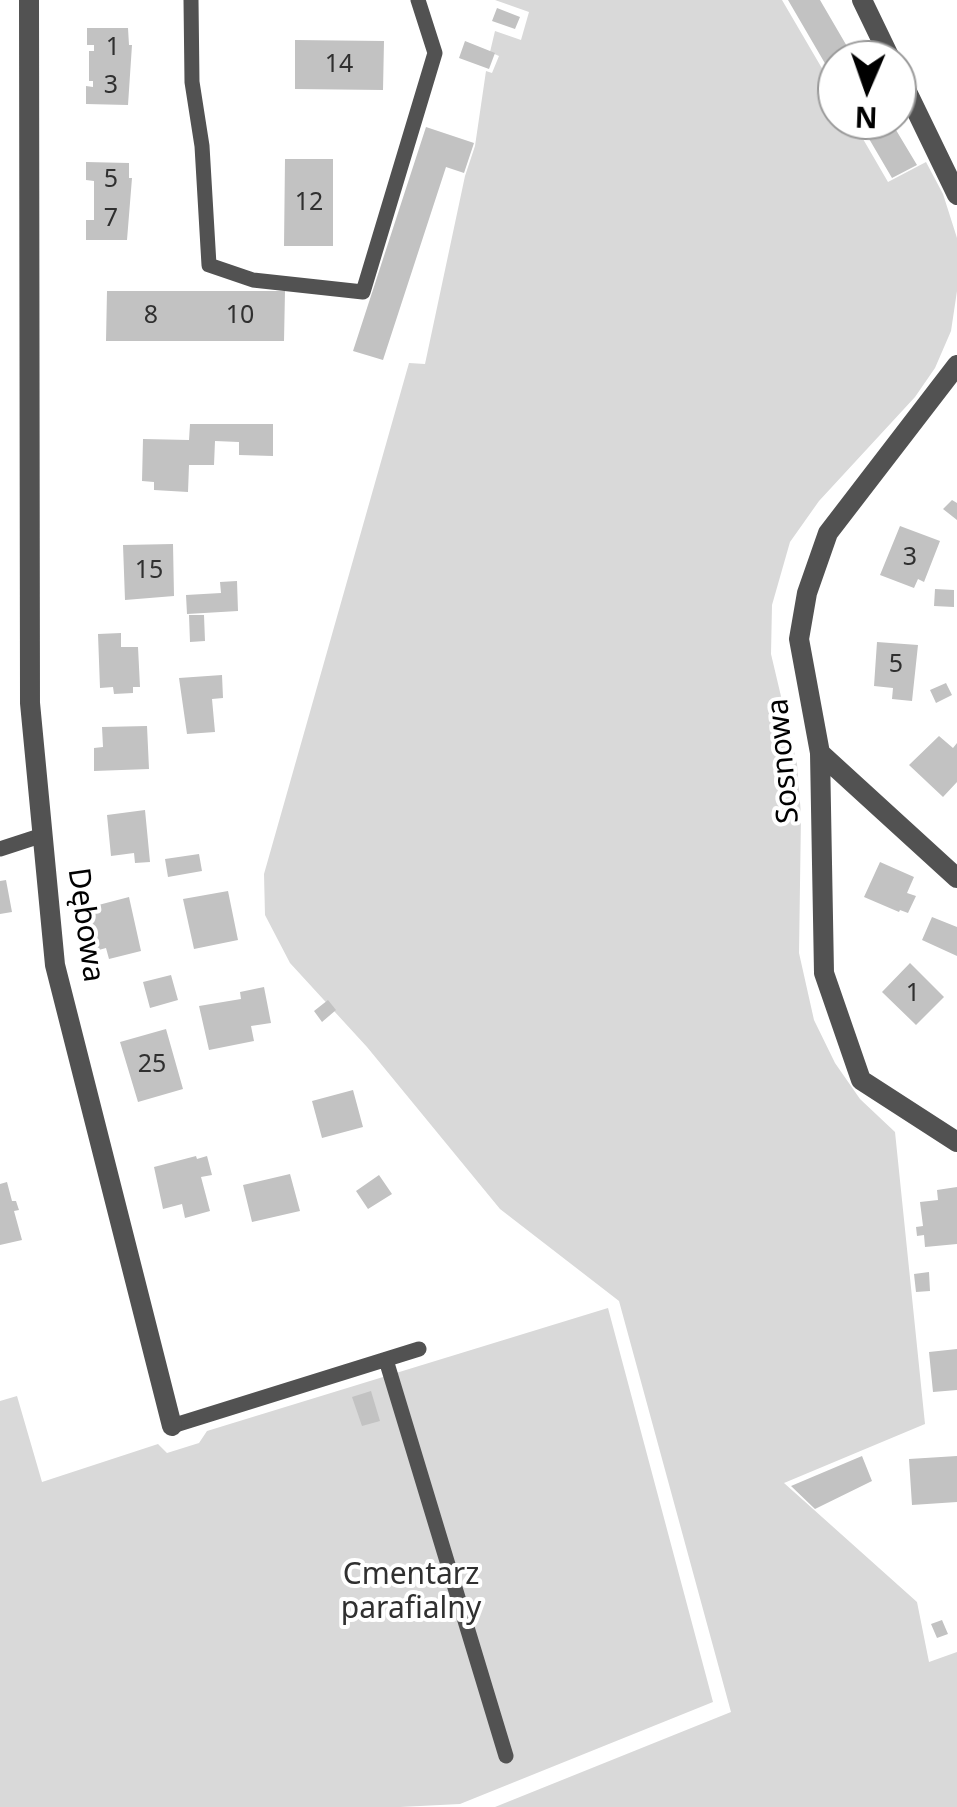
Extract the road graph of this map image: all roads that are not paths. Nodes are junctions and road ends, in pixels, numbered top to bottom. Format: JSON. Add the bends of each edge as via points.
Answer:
{"nodes":[{"id":1,"x":30,"y":0,"type":"edge"},
{"id":2,"x":190,"y":0,"type":"edge"},
{"id":3,"x":418,"y":0,"type":"edge"},
{"id":4,"x":862,"y":0,"type":"edge"},
{"id":5,"x":882,"y":40,"type":"edge"},
{"id":6,"x":917,"y":112,"type":"edge"},
{"id":7,"x":957,"y":195,"type":"edge"},
{"id":8,"x":957,"y":365,"type":"edge"},
{"id":9,"x":820,"y":754,"type":"junction"},
{"id":10,"x":43,"y":836,"type":"junction"},
{"id":11,"x":0,"y":848,"type":"edge"},
{"id":12,"x":957,"y":878,"type":"edge"},
{"id":13,"x":957,"y":1142,"type":"edge"},
{"id":14,"x":420,"y":1349,"type":"dead end"},
{"id":15,"x":386,"y":1360,"type":"junction"},
{"id":16,"x":172,"y":1426,"type":"joint"},
{"id":17,"x":506,"y":1756,"type":"dead end"}],
"edges":[{"from":1,"to":10,"type":"street","name":"Dębowa","via":[[30,703]]},
{"from":2,"to":3,"type":"lane","via":[[209,265],[252,280],[363,292],[434,54]]},
{"from":4,"to":5,"type":"street"},
{"from":6,"to":7,"type":"street"},
{"from":8,"to":9,"type":"street","name":"Sosnowa","via":[[828,533],[800,639]]},
{"from":9,"to":12,"type":"street"},
{"from":9,"to":13,"type":"street","name":"Sosnowa","via":[[824,973],[861,1080]]},
{"from":10,"to":11,"type":"lane"},
{"from":10,"to":16,"type":"street","name":"Dębowa","via":[[56,965]]},
{"from":14,"to":15,"type":"lane"},
{"from":15,"to":16,"type":"lane"},
{"from":15,"to":17,"type":"lane"}]}
